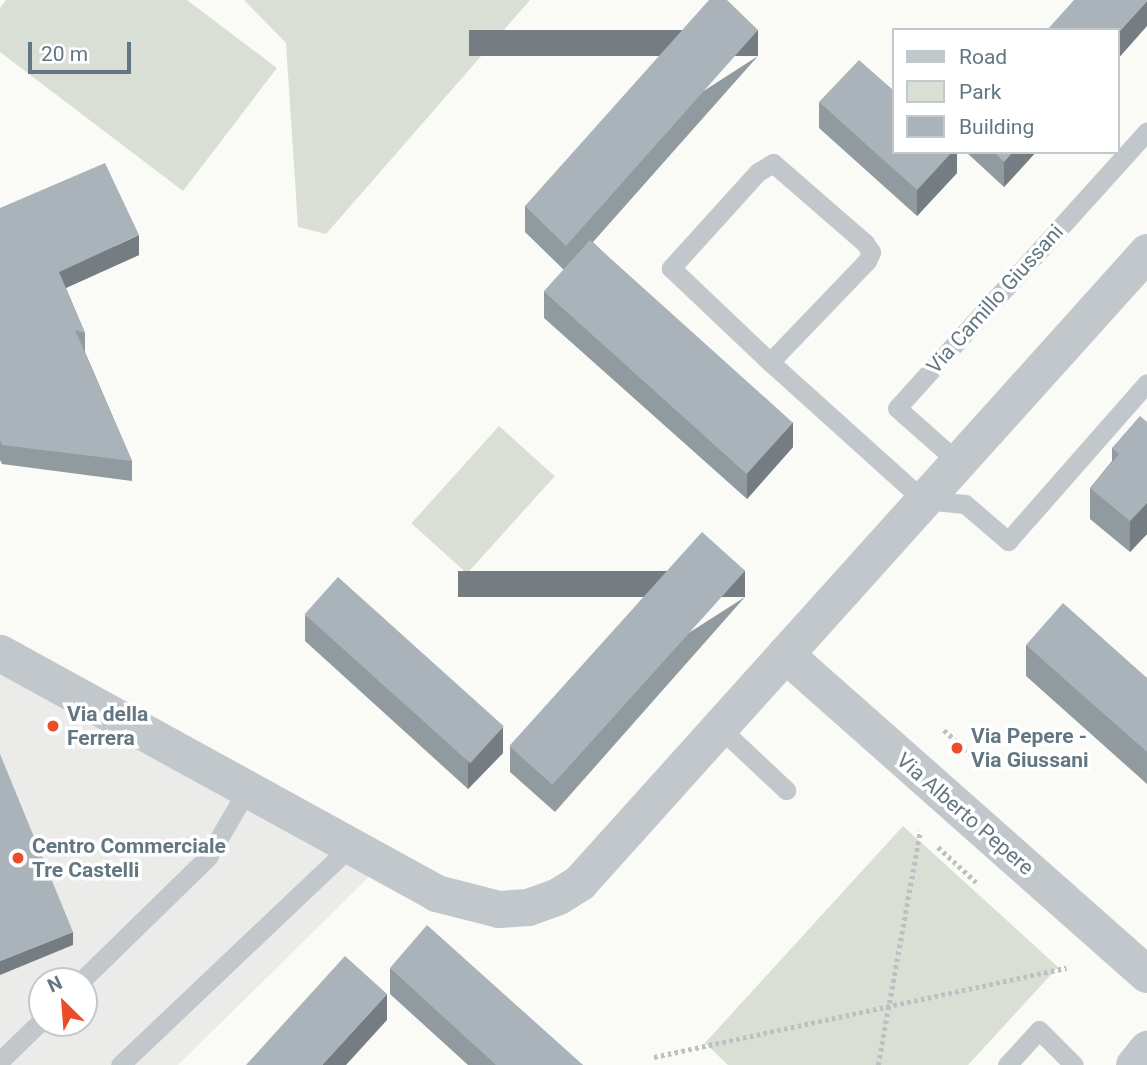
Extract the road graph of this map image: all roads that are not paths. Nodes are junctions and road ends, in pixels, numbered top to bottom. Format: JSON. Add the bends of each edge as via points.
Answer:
{"nodes":[{"id":1,"x":1147,"y":131,"type":"edge"},
{"id":2,"x":1147,"y":252,"type":"edge"},
{"id":3,"x":770,"y":362,"type":"junction"},
{"id":4,"x":1147,"y":383,"type":"edge"},
{"id":5,"x":958,"y":462,"type":"junction"},
{"id":6,"x":923,"y":500,"type":"junction"},
{"id":7,"x":0,"y":653,"type":"edge"},
{"id":8,"x":785,"y":654,"type":"junction"},
{"id":9,"x":720,"y":728,"type":"junction"},
{"id":10,"x":247,"y":790,"type":"junction"},
{"id":11,"x":786,"y":790,"type":"dead end"},
{"id":12,"x":350,"y":847,"type":"junction"},
{"id":13,"x":95,"y":967,"type":"edge"},
{"id":14,"x":1147,"y":974,"type":"edge"},
{"id":15,"x":28,"y":1034,"type":"edge"},
{"id":16,"x":1147,"y":1049,"type":"edge"},
{"id":17,"x":0,"y":1061,"type":"edge"},
{"id":18,"x":120,"y":1065,"type":"edge"},
{"id":19,"x":1007,"y":1065,"type":"edge"},
{"id":20,"x":1074,"y":1065,"type":"edge"},
{"id":21,"x":1134,"y":1065,"type":"edge"}],
"edges":[{"from":1,"to":5,"type":"lane","name":"Via Camillo Giussani","via":[[897,408]]},
{"from":2,"to":5,"type":"street"},
{"from":3,"to":3,"type":"lane","via":[[671,268],[758,172],[773,163],[871,252]]},
{"from":3,"to":6,"type":"lane"},
{"from":4,"to":6,"type":"lane","via":[[1008,541],[965,504]]},
{"from":5,"to":6,"type":"street"},
{"from":6,"to":8,"type":"street"},
{"from":7,"to":10,"type":"street"},
{"from":8,"to":9,"type":"street"},
{"from":8,"to":14,"type":"street","name":"Via Alberto Pepere"},
{"from":9,"to":11,"type":"lane"},
{"from":9,"to":12,"type":"street","via":[[579,883],[528,907],[499,909],[436,893]]},
{"from":10,"to":12,"type":"street"},
{"from":10,"to":13,"type":"lane","via":[[208,857]]},
{"from":12,"to":18,"type":"lane"},
{"from":15,"to":17,"type":"lane"},
{"from":16,"to":21,"type":"street"},
{"from":19,"to":20,"type":"lane","via":[[1039,1030]]}]}
